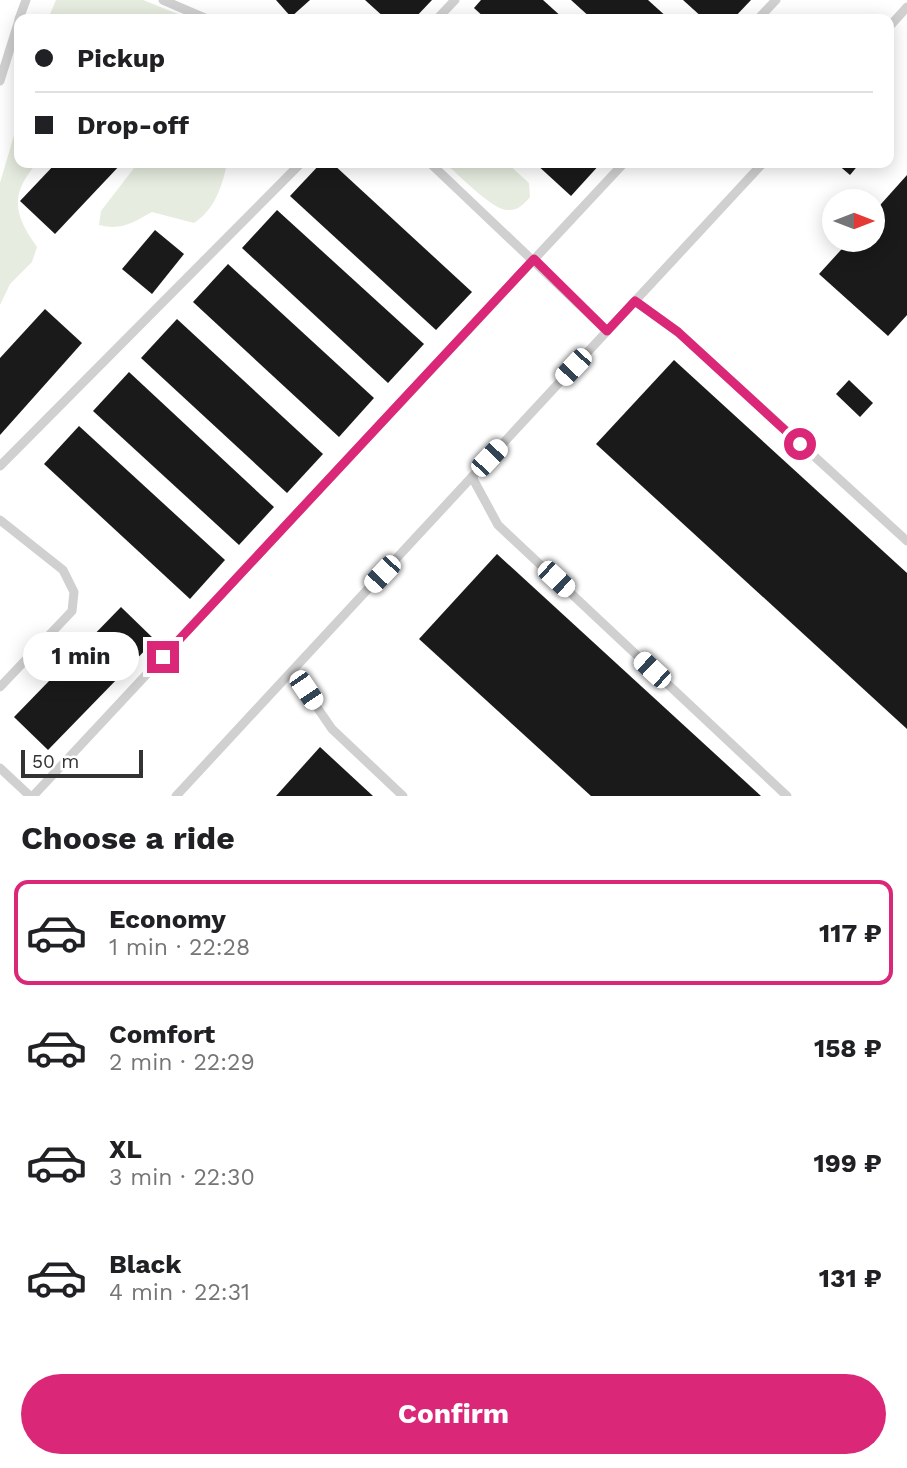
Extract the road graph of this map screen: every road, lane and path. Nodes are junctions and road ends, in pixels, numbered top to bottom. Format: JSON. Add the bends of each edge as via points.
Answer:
{"nodes":[{"id":1,"x":163,"y":0,"type":"edge"},
{"id":2,"x":455,"y":0,"type":"edge"},
{"id":3,"x":776,"y":0,"type":"edge"},
{"id":4,"x":907,"y":7,"type":"edge"},
{"id":5,"x":195,"y":14,"type":"edge"},
{"id":6,"x":442,"y":14,"type":"edge"},
{"id":7,"x":763,"y":14,"type":"edge"},
{"id":8,"x":894,"y":21,"type":"edge"},
{"id":9,"x":14,"y":36,"type":"edge"},
{"id":10,"x":0,"y":81,"type":"edge"},
{"id":11,"x":296,"y":168,"type":"edge"},
{"id":12,"x":435,"y":168,"type":"edge"},
{"id":13,"x":619,"y":168,"type":"edge"},
{"id":14,"x":758,"y":168,"type":"edge"},
{"id":15,"x":534,"y":259,"type":"junction"},
{"id":16,"x":635,"y":301,"type":"junction"},
{"id":17,"x":607,"y":331,"type":"junction"},
{"id":18,"x":0,"y":466,"type":"edge"},
{"id":19,"x":472,"y":477,"type":"junction"},
{"id":20,"x":0,"y":520,"type":"edge"},
{"id":21,"x":906,"y":537,"type":"edge"},
{"id":22,"x":292,"y":671,"type":"junction"},
{"id":23,"x":0,"y":687,"type":"edge"},
{"id":24,"x":0,"y":768,"type":"edge"},
{"id":25,"x":32,"y":796,"type":"edge"},
{"id":26,"x":176,"y":796,"type":"edge"},
{"id":27,"x":403,"y":796,"type":"edge"},
{"id":28,"x":787,"y":796,"type":"edge"}],
"edges":[{"from":1,"to":5,"type":"lane"},
{"from":2,"to":6,"type":"lane"},
{"from":3,"to":7,"type":"lane"},
{"from":4,"to":8,"type":"lane"},
{"from":9,"to":10,"type":"lane"},
{"from":11,"to":18,"type":"lane"},
{"from":12,"to":15,"type":"lane"},
{"from":13,"to":15,"type":"lane"},
{"from":14,"to":16,"type":"lane"},
{"from":15,"to":17,"type":"lane"},
{"from":15,"to":25,"type":"lane"},
{"from":16,"to":17,"type":"lane"},
{"from":16,"to":21,"type":"lane","via":[[678,332]]},
{"from":17,"to":19,"type":"lane"},
{"from":19,"to":22,"type":"lane"},
{"from":19,"to":28,"type":"lane","via":[[498,525]]},
{"from":20,"to":23,"type":"lane","via":[[63,570],[74,592],[72,611]]},
{"from":22,"to":26,"type":"lane"},
{"from":22,"to":27,"type":"lane","via":[[332,729]]},
{"from":24,"to":25,"type":"lane"}]}
